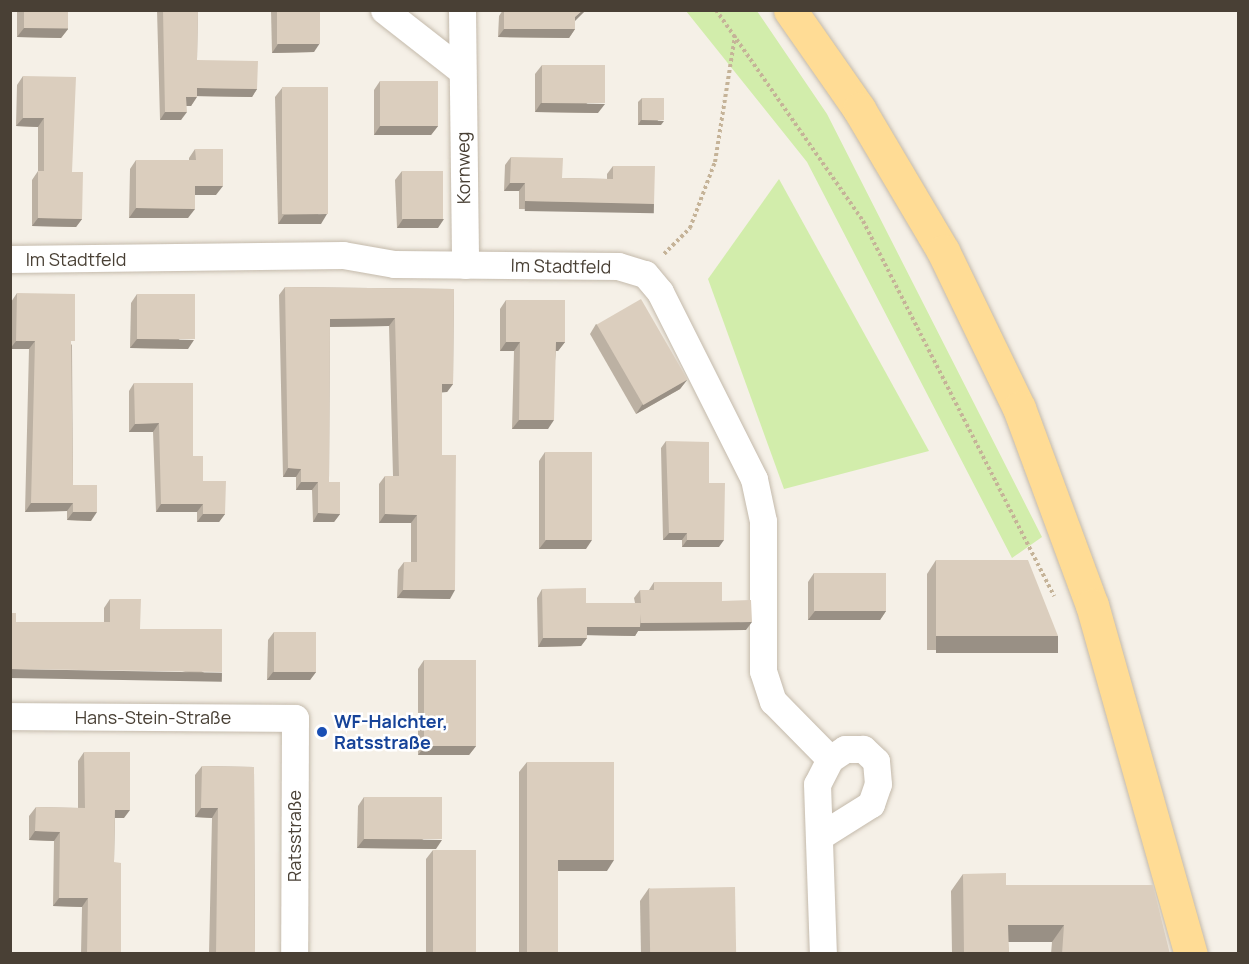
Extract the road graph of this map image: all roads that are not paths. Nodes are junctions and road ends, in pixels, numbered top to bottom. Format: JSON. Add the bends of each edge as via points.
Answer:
{"nodes":[{"id":1,"x":384,"y":10,"type":"edge"},
{"id":2,"x":462,"y":10,"type":"edge"},
{"id":3,"x":790,"y":10,"type":"edge"},
{"id":4,"x":462,"y":70,"type":"junction"},
{"id":5,"x":10,"y":259,"type":"edge"},
{"id":6,"x":465,"y":265,"type":"junction"},
{"id":7,"x":10,"y":716,"type":"edge"},
{"id":8,"x":295,"y":718,"type":"joint"},
{"id":9,"x":830,"y":759,"type":"junction"},
{"id":10,"x":820,"y":836,"type":"junction"},
{"id":11,"x":294,"y":954,"type":"edge"},
{"id":12,"x":823,"y":954,"type":"edge"},
{"id":13,"x":1191,"y":954,"type":"edge"}],
"edges":[{"from":1,"to":4,"type":"street"},
{"from":2,"to":4,"type":"street","name":"Kornweg"},
{"from":3,"to":13,"type":"main road","via":[[859,109],[943,251],[1019,408],[1092,605]]},
{"from":4,"to":6,"type":"street","name":"Kornweg"},
{"from":5,"to":6,"type":"street","name":"Im Stadtfeld","via":[[343,255],[394,264]]},
{"from":6,"to":9,"type":"street","name":"Im Stadtfeld","via":[[618,266],[645,274],[660,292],[754,479],[763,521],[763,671],[773,701]]},
{"from":7,"to":8,"type":"street","name":"Hans-Stein-Straße"},
{"from":8,"to":11,"type":"street","name":"Ratsstraße"},
{"from":9,"to":10,"type":"street","via":[[817,784]]},
{"from":9,"to":10,"type":"street","via":[[845,750],[863,749],[876,761],[878,784],[871,804]]},
{"from":10,"to":12,"type":"street"}]}
